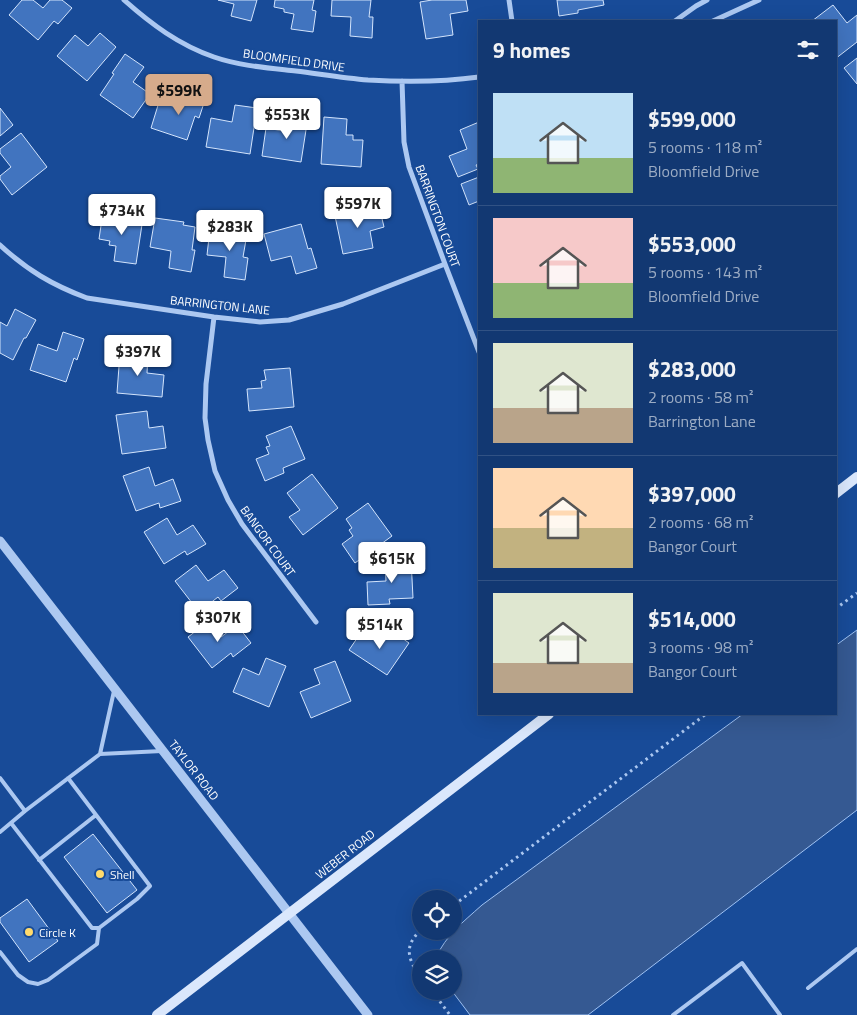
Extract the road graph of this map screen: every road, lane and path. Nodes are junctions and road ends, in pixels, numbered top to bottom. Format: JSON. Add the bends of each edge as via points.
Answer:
{"nodes":[{"id":1,"x":124,"y":0,"type":"edge"},
{"id":2,"x":509,"y":0,"type":"edge"},
{"id":3,"x":707,"y":0,"type":"edge"},
{"id":4,"x":759,"y":0,"type":"edge"},
{"id":5,"x":512,"y":20,"type":"edge"},
{"id":6,"x":677,"y":20,"type":"edge"},
{"id":7,"x":715,"y":20,"type":"edge"},
{"id":8,"x":478,"y":77,"type":"edge"},
{"id":9,"x":402,"y":81,"type":"junction"},
{"id":10,"x":0,"y":245,"type":"edge"},
{"id":11,"x":444,"y":264,"type":"junction"},
{"id":12,"x":214,"y":317,"type":"junction"},
{"id":13,"x":478,"y":349,"type":"edge"},
{"id":14,"x":857,"y":477,"type":"edge"},
{"id":15,"x":837,"y":492,"type":"edge"},
{"id":16,"x":0,"y":541,"type":"edge"},
{"id":17,"x":857,"y":593,"type":"edge"},
{"id":18,"x":837,"y":608,"type":"edge"},
{"id":19,"x":316,"y":622,"type":"dead end"},
{"id":20,"x":115,"y":689,"type":"junction"},
{"id":21,"x":547,"y":715,"type":"edge"},
{"id":22,"x":705,"y":715,"type":"edge"},
{"id":23,"x":163,"y":751,"type":"junction"},
{"id":24,"x":100,"y":754,"type":"junction"},
{"id":25,"x":0,"y":778,"type":"edge"},
{"id":26,"x":68,"y":778,"type":"junction"},
{"id":27,"x":25,"y":811,"type":"junction"},
{"id":28,"x":96,"y":815,"type":"junction"},
{"id":29,"x":12,"y":823,"type":"junction"},
{"id":30,"x":0,"y":832,"type":"edge"},
{"id":31,"x":39,"y":860,"type":"junction"},
{"id":32,"x":462,"y":898,"type":"edge"},
{"id":33,"x":290,"y":913,"type":"junction"},
{"id":34,"x":99,"y":928,"type":"junction"},
{"id":35,"x":412,"y":940,"type":"edge"},
{"id":36,"x":857,"y":949,"type":"edge"},
{"id":37,"x":0,"y":952,"type":"edge"},
{"id":38,"x":412,"y":964,"type":"edge"},
{"id":39,"x":808,"y":988,"type":"dead end"},
{"id":40,"x":439,"y":1000,"type":"edge"},
{"id":41,"x":157,"y":1015,"type":"edge"},
{"id":42,"x":368,"y":1015,"type":"edge"},
{"id":43,"x":450,"y":1015,"type":"edge"},
{"id":44,"x":674,"y":1015,"type":"edge"},
{"id":45,"x":780,"y":1015,"type":"edge"}],
"edges":[{"from":1,"to":9,"type":"street","name":"BLOOMFIELD DRIVE","via":[[182,43],[214,57],[246,65]]},
{"from":2,"to":5,"type":"street"},
{"from":3,"to":6,"type":"street"},
{"from":4,"to":7,"type":"street"},
{"from":8,"to":9,"type":"street","name":"BLOOMFIELD DRIVE"},
{"from":9,"to":11,"type":"street","name":"BARRINGTON COURT","via":[[404,142],[409,167]]},
{"from":10,"to":12,"type":"street","name":"BARRINGTON LANE","via":[[36,274],[87,298]]},
{"from":11,"to":12,"type":"street","name":"BARRINGTON LANE","via":[[343,304],[289,320],[260,322]]},
{"from":11,"to":13,"type":"street","name":"BARRINGTON COURT"},
{"from":12,"to":19,"type":"street","name":"BANGOR COURT","via":[[205,418],[215,471],[242,524]]},
{"from":14,"to":15,"type":"main road"},
{"from":16,"to":20,"type":"street","name":"TAYLOR ROAD"},
{"from":17,"to":18,"type":"path"},
{"from":20,"to":23,"type":"street","name":"TAYLOR ROAD"},
{"from":20,"to":24,"type":"lane"},
{"from":21,"to":33,"type":"main road","name":"WEBER ROAD"},
{"from":22,"to":32,"type":"path"},
{"from":23,"to":24,"type":"lane"},
{"from":23,"to":33,"type":"street","name":"TAYLOR ROAD"},
{"from":24,"to":26,"type":"lane"},
{"from":25,"to":27,"type":"lane"},
{"from":26,"to":27,"type":"lane"},
{"from":26,"to":28,"type":"lane"},
{"from":27,"to":29,"type":"lane"},
{"from":28,"to":31,"type":"lane"},
{"from":28,"to":34,"type":"lane","via":[[150,886]]},
{"from":29,"to":30,"type":"lane"},
{"from":29,"to":31,"type":"lane"},
{"from":31,"to":34,"type":"lane","via":[[92,928]]},
{"from":33,"to":41,"type":"main road","name":"WEBER ROAD"},
{"from":33,"to":42,"type":"street","name":"TAYLOR ROAD"},
{"from":34,"to":37,"type":"lane","via":[[97,944],[38,984],[18,975]]},
{"from":35,"to":38,"type":"path","via":[[409,955]]},
{"from":36,"to":39,"type":"lane"},
{"from":40,"to":43,"type":"path"},
{"from":44,"to":45,"type":"lane","via":[[742,963]]}]}
